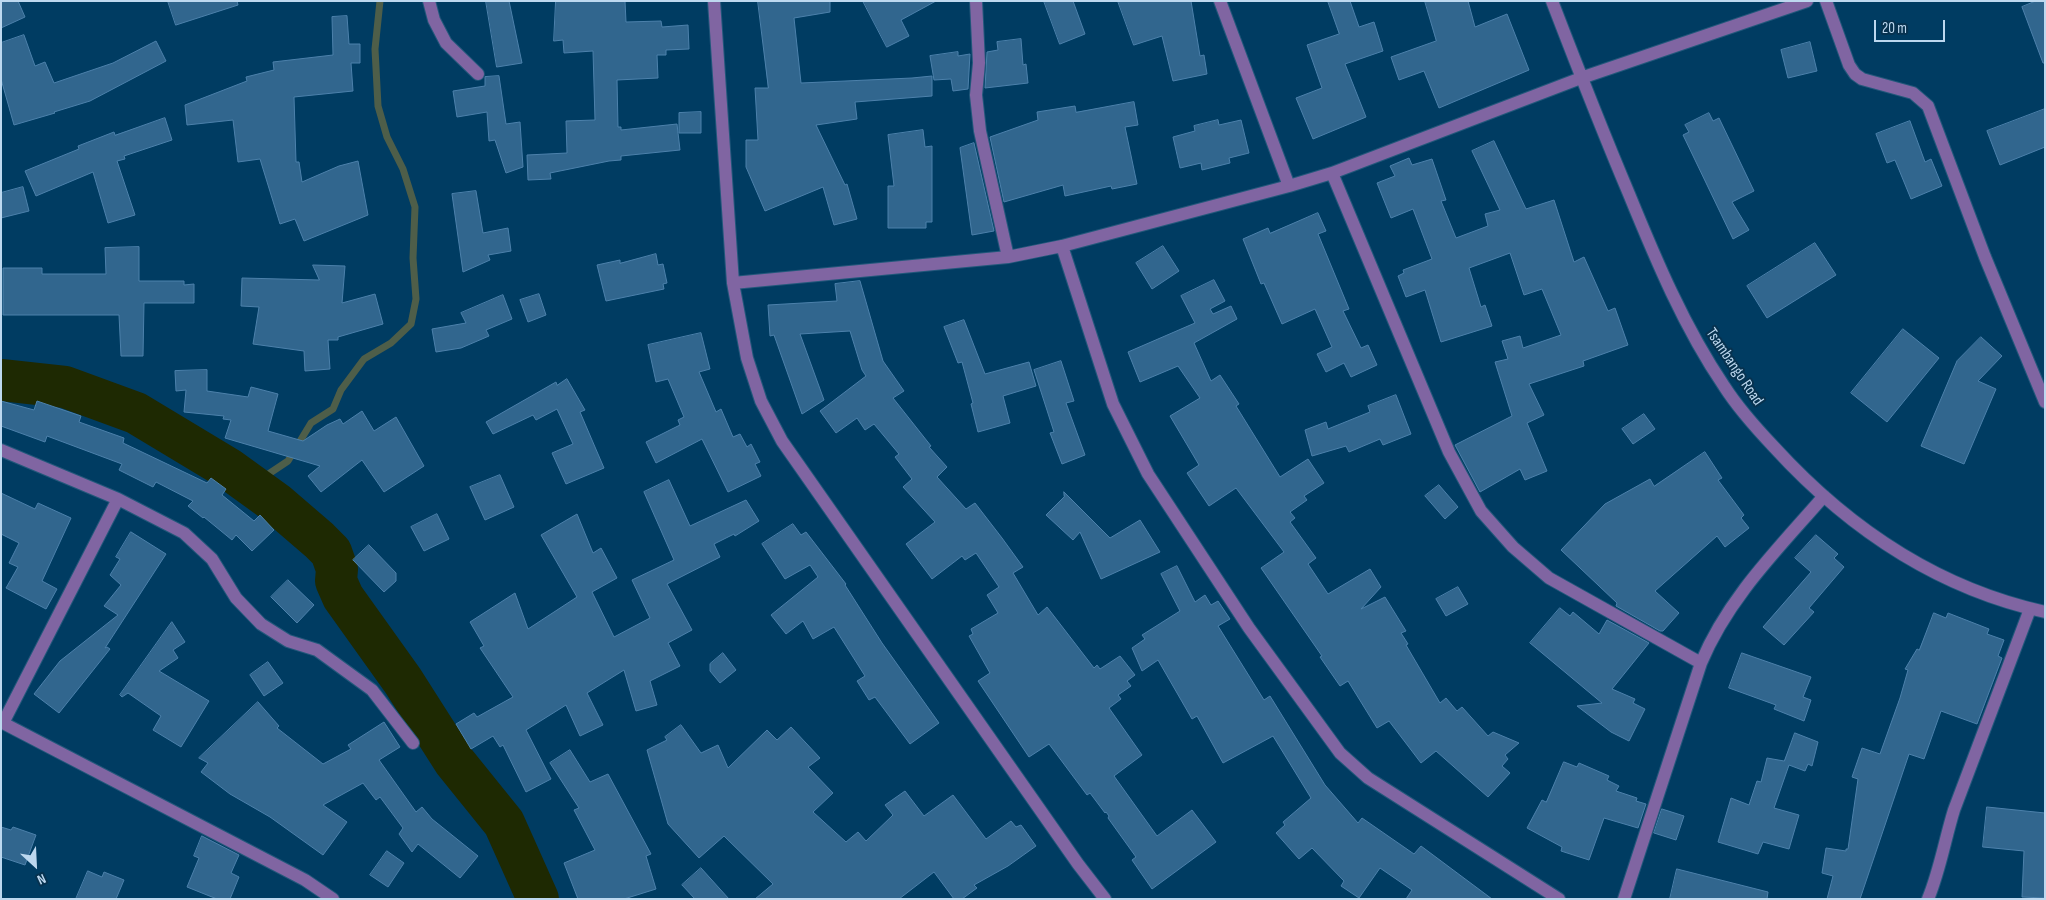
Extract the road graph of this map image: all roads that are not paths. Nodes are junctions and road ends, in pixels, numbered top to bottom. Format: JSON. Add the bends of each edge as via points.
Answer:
{"nodes":[{"id":1,"x":429,"y":1,"type":"edge"},
{"id":2,"x":714,"y":1,"type":"edge"},
{"id":3,"x":976,"y":1,"type":"edge"},
{"id":4,"x":1220,"y":1,"type":"edge"},
{"id":5,"x":1552,"y":1,"type":"edge"},
{"id":6,"x":1807,"y":1,"type":"edge"},
{"id":7,"x":1826,"y":1,"type":"edge"},
{"id":8,"x":478,"y":74,"type":"dead end"},
{"id":9,"x":1581,"y":78,"type":"junction"},
{"id":10,"x":1332,"y":173,"type":"junction"},
{"id":11,"x":1289,"y":186,"type":"junction"},
{"id":12,"x":1062,"y":246,"type":"junction"},
{"id":13,"x":1008,"y":257,"type":"junction"},
{"id":14,"x":733,"y":283,"type":"junction"},
{"id":15,"x":2045,"y":402,"type":"edge"},
{"id":16,"x":1,"y":450,"type":"edge"},
{"id":17,"x":1824,"y":496,"type":"junction"},
{"id":18,"x":118,"y":499,"type":"junction"},
{"id":19,"x":2030,"y":609,"type":"junction"},
{"id":20,"x":2045,"y":612,"type":"edge"},
{"id":21,"x":1701,"y":663,"type":"junction"},
{"id":22,"x":2,"y":723,"type":"edge"},
{"id":23,"x":413,"y":743,"type":"dead end"},
{"id":24,"x":333,"y":899,"type":"edge"},
{"id":25,"x":1105,"y":899,"type":"edge"},
{"id":26,"x":1559,"y":899,"type":"edge"},
{"id":27,"x":1624,"y":899,"type":"edge"},
{"id":28,"x":1928,"y":899,"type":"edge"}],
"edges":[{"from":1,"to":8,"type":"street","via":[[446,43]]},
{"from":2,"to":14,"type":"street"},
{"from":3,"to":13,"type":"street","via":[[979,63],[976,95],[980,131]]},
{"from":4,"to":11,"type":"street"},
{"from":5,"to":9,"type":"street","name":"Tsambango Road"},
{"from":6,"to":9,"type":"street"},
{"from":7,"to":15,"type":"street","via":[[1855,74],[1862,79],[1914,92],[1928,106]]},
{"from":9,"to":10,"type":"street"},
{"from":9,"to":17,"type":"street","name":"Tsambango Road","via":[[1658,265],[1708,362],[1740,409]]},
{"from":10,"to":11,"type":"street"},
{"from":10,"to":21,"type":"street","via":[[1449,452],[1481,511],[1513,548],[1549,578]]},
{"from":11,"to":12,"type":"street"},
{"from":12,"to":13,"type":"street"},
{"from":12,"to":26,"type":"street","via":[[1113,404],[1148,474],[1249,628],[1340,753],[1368,778]]},
{"from":13,"to":14,"type":"street"},
{"from":14,"to":25,"type":"street","via":[[747,358],[762,401],[782,441]]},
{"from":16,"to":18,"type":"street"},
{"from":17,"to":19,"type":"street","name":"Tsambango Road","via":[[1874,537],[1932,573],[1965,588]]},
{"from":17,"to":21,"type":"street","via":[[1744,588],[1712,637]]},
{"from":18,"to":22,"type":"street"},
{"from":18,"to":23,"type":"street","via":[[184,532],[212,559],[236,598],[261,624],[288,641],[317,650],[372,690]]},
{"from":19,"to":20,"type":"street","name":"Tsambango Road"},
{"from":19,"to":28,"type":"street","via":[[1954,810]]},
{"from":21,"to":27,"type":"street"},
{"from":22,"to":24,"type":"street","via":[[305,880]]}]}
